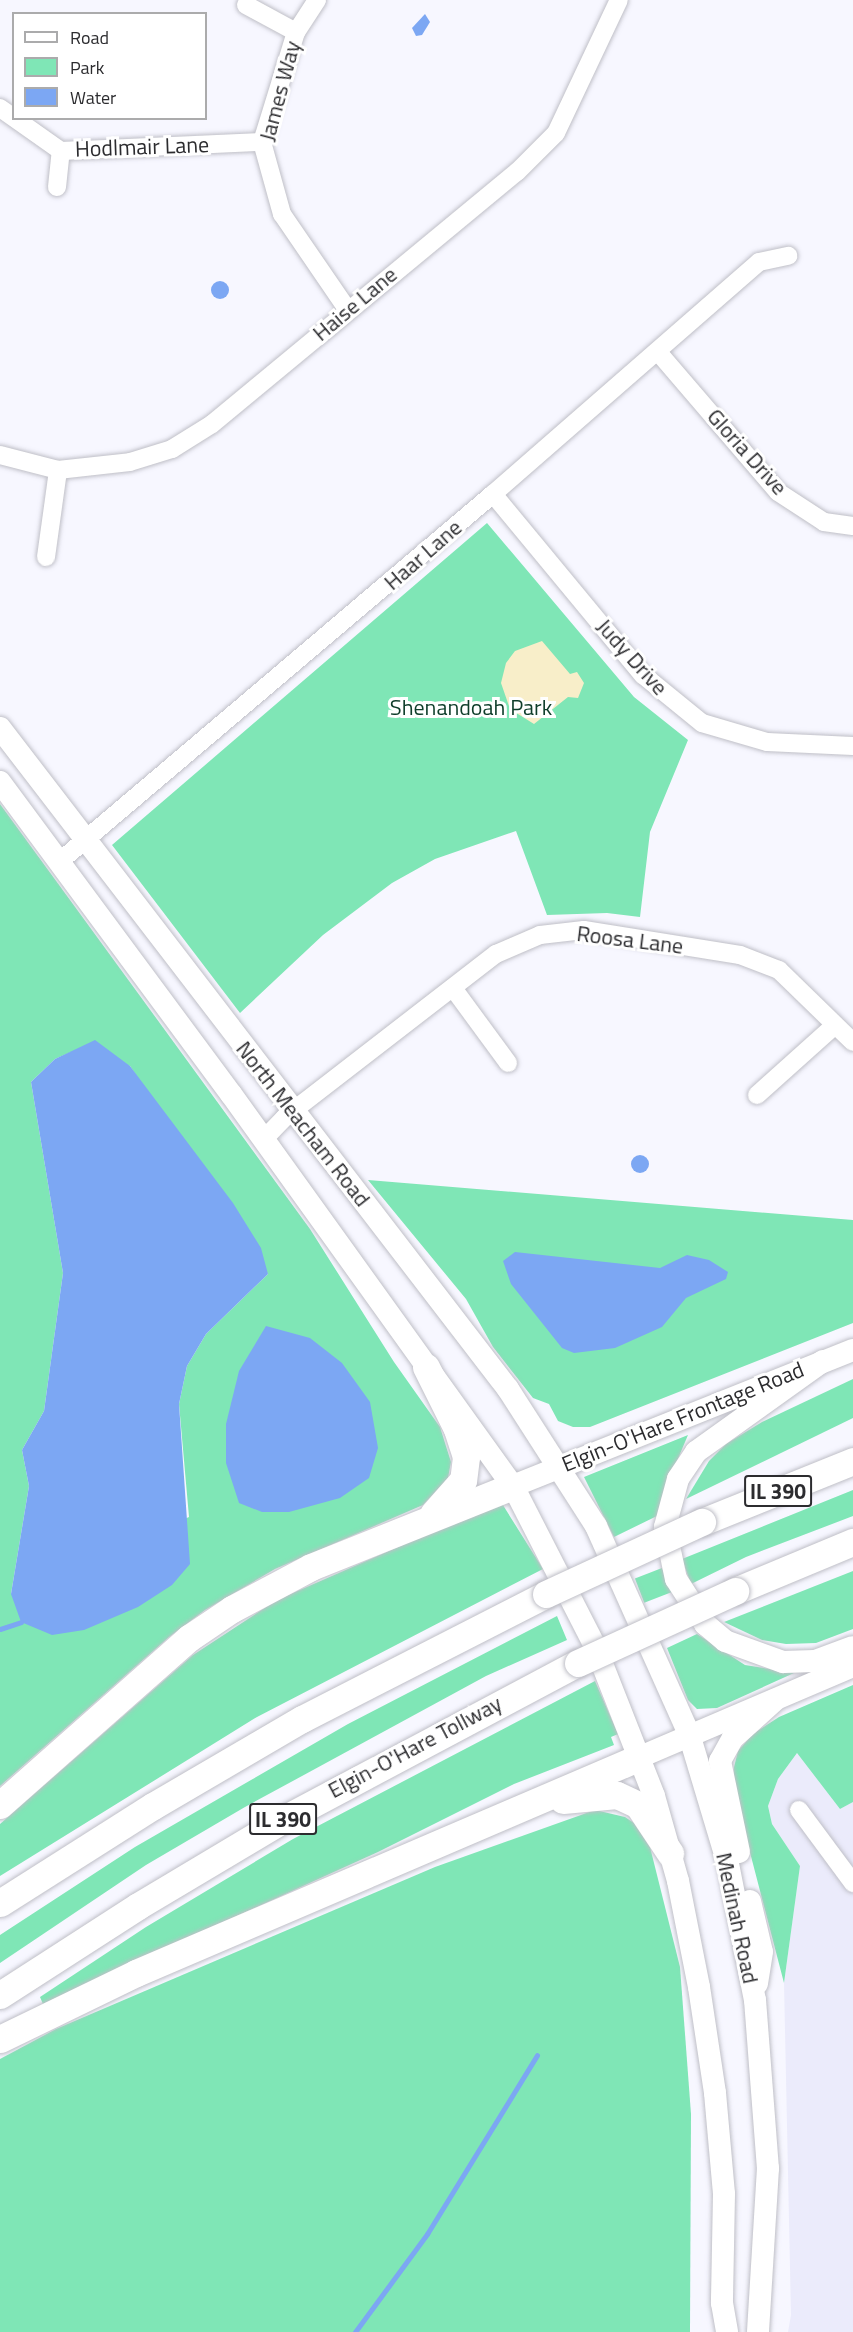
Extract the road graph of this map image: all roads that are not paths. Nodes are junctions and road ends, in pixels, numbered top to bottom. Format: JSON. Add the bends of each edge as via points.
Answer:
{"nodes":[{"id":1,"x":317,"y":0,"type":"edge"},
{"id":2,"x":619,"y":0,"type":"edge"},
{"id":3,"x":246,"y":5,"type":"dead end"},
{"id":4,"x":296,"y":32,"type":"junction"},
{"id":5,"x":17,"y":120,"type":"edge"},
{"id":6,"x":262,"y":142,"type":"junction"},
{"id":7,"x":61,"y":150,"type":"junction"},
{"id":8,"x":57,"y":187,"type":"dead end"},
{"id":9,"x":788,"y":256,"type":"dead end"},
{"id":10,"x":347,"y":309,"type":"junction"},
{"id":11,"x":658,"y":352,"type":"junction"},
{"id":12,"x":0,"y":455,"type":"edge"},
{"id":13,"x":57,"y":470,"type":"junction"},
{"id":14,"x":494,"y":494,"type":"junction"},
{"id":15,"x":853,"y":526,"type":"edge"},
{"id":16,"x":46,"y":557,"type":"dead end"},
{"id":17,"x":0,"y":728,"type":"edge"},
{"id":18,"x":853,"y":746,"type":"edge"},
{"id":19,"x":0,"y":782,"type":"edge"},
{"id":20,"x":85,"y":841,"type":"junction"},
{"id":21,"x":59,"y":862,"type":"junction"},
{"id":22,"x":453,"y":988,"type":"junction"},
{"id":23,"x":834,"y":1026,"type":"junction"},
{"id":24,"x":853,"y":1042,"type":"edge"},
{"id":25,"x":508,"y":1063,"type":"dead end"},
{"id":26,"x":757,"y":1095,"type":"dead end"},
{"id":27,"x":293,"y":1110,"type":"junction"},
{"id":28,"x":262,"y":1140,"type":"junction"},
{"id":29,"x":853,"y":1350,"type":"edge"},
{"id":30,"x":823,"y":1361,"type":"junction"},
{"id":31,"x":426,"y":1367,"type":"junction"},
{"id":32,"x":853,"y":1461,"type":"edge"},
{"id":33,"x":560,"y":1466,"type":"junction"},
{"id":34,"x":513,"y":1486,"type":"junction"},
{"id":35,"x":425,"y":1521,"type":"junction"},
{"id":36,"x":596,"y":1526,"type":"joint"},
{"id":37,"x":853,"y":1542,"type":"edge"},
{"id":38,"x":853,"y":1647,"type":"edge"},
{"id":39,"x":853,"y":1666,"type":"edge"},
{"id":40,"x":775,"y":1700,"type":"junction"},
{"id":41,"x":689,"y":1734,"type":"junction"},
{"id":42,"x":640,"y":1757,"type":"junction"},
{"id":43,"x":0,"y":1805,"type":"edge"},
{"id":44,"x":529,"y":1805,"type":"junction"},
{"id":45,"x":799,"y":1810,"type":"dead end"},
{"id":46,"x":670,"y":1853,"type":"junction"},
{"id":47,"x":853,"y":1884,"type":"edge"},
{"id":48,"x":0,"y":1903,"type":"edge"},
{"id":49,"x":0,"y":1995,"type":"edge"},
{"id":50,"x":754,"y":2000,"type":"junction"},
{"id":51,"x":0,"y":2039,"type":"edge"},
{"id":52,"x":727,"y":2332,"type":"edge"},
{"id":53,"x":758,"y":2332,"type":"edge"}],
"edges":[{"from":1,"to":4,"type":"street","name":"James Way"},
{"from":2,"to":10,"type":"street","name":"Haise Lane","via":[[556,133],[517,171]]},
{"from":3,"to":4,"type":"street"},
{"from":4,"to":6,"type":"street","name":"James Way"},
{"from":5,"to":7,"type":"street","name":"Hodlmair Lane"},
{"from":6,"to":7,"type":"street","name":"Hodlmair Lane"},
{"from":6,"to":10,"type":"street","name":"James Way","via":[[282,214]]},
{"from":7,"to":8,"type":"street"},
{"from":9,"to":11,"type":"street","name":"Haar Lane","via":[[759,262]]},
{"from":10,"to":13,"type":"street","name":"Haise Lane","via":[[212,424],[172,449],[130,462]]},
{"from":11,"to":14,"type":"street","name":"Haar Lane"},
{"from":11,"to":15,"type":"street","name":"Gloria Drive","via":[[778,492],[824,522]]},
{"from":12,"to":13,"type":"street","name":"Haise Lane"},
{"from":13,"to":16,"type":"street"},
{"from":14,"to":18,"type":"street","name":"Judy Drive","via":[[643,675],[702,723],[767,742]]},
{"from":14,"to":20,"type":"street","name":"Haar Lane"},
{"from":17,"to":20,"type":"main road","name":"North Meacham Road"},
{"from":19,"to":21,"type":"main road","name":"North Meacham Road"},
{"from":20,"to":21,"type":"street","name":"Haar Lane"},
{"from":20,"to":27,"type":"main road","name":"North Meacham Road"},
{"from":21,"to":28,"type":"main road","name":"North Meacham Road"},
{"from":22,"to":23,"type":"street","name":"Roosa Lane","via":[[496,954],[540,935],[584,930],[740,955],[779,970],[810,996]]},
{"from":22,"to":25,"type":"street"},
{"from":22,"to":27,"type":"street","name":"Roosa Lane"},
{"from":23,"to":24,"type":"street","name":"Roosa Lane"},
{"from":23,"to":26,"type":"street"},
{"from":27,"to":28,"type":"street","name":"Roosa Lane"},
{"from":27,"to":33,"type":"main road","name":"North Meacham Road","via":[[508,1389]]},
{"from":28,"to":31,"type":"main road","name":"North Meacham Road"},
{"from":29,"to":30,"type":"main road","name":"Elgin-O'Hare Frontage Road"},
{"from":30,"to":33,"type":"main road","name":"Elgin-O'Hare Frontage Road"},
{"from":30,"to":38,"type":"main road","via":[[696,1452],[678,1479],[665,1527],[676,1579],[705,1624],[725,1641],[783,1662],[815,1661]]},
{"from":31,"to":34,"type":"main road","name":"North Meacham Road"},
{"from":31,"to":35,"type":"highway","via":[[457,1429],[466,1457],[463,1480]]},
{"from":32,"to":48,"type":"highway","number":"IL 390","bridge":true,"via":[[702,1522],[546,1594],[302,1719],[153,1806]]},
{"from":33,"to":34,"type":"main road","name":"Elgin-O'Hare Frontage Road"},
{"from":33,"to":36,"type":"main road","name":"North Meacham Road"},
{"from":34,"to":35,"type":"highway"},
{"from":34,"to":42,"type":"main road","name":"North Meacham Road","via":[[548,1547],[595,1646]]},
{"from":35,"to":43,"type":"highway","via":[[311,1568],[232,1609],[189,1638]]},
{"from":36,"to":41,"type":"main road","name":"Medinah Road"},
{"from":37,"to":49,"type":"highway","name":"Elgin-O'Hare Tollway","number":"IL 390","bridge":true,"via":[[578,1663],[284,1819]]},
{"from":39,"to":40,"type":"main road"},
{"from":40,"to":41,"type":"main road"},
{"from":40,"to":50,"type":"main road","via":[[733,1738],[720,1761],[762,1952]]},
{"from":41,"to":42,"type":"main road"},
{"from":41,"to":50,"type":"main road","name":"Medinah Road","via":[[728,1864]]},
{"from":42,"to":44,"type":"highway"},
{"from":42,"to":46,"type":"main road"},
{"from":44,"to":46,"type":"highway","via":[[617,1795],[638,1805]]},
{"from":44,"to":51,"type":"highway","via":[[94,1992]]},
{"from":45,"to":47,"type":"street"},
{"from":46,"to":52,"type":"main road","via":[[699,1987],[715,2093],[724,2194],[722,2303]]},
{"from":50,"to":53,"type":"main road","name":"Medinah Road","via":[[768,2168]]}]}
